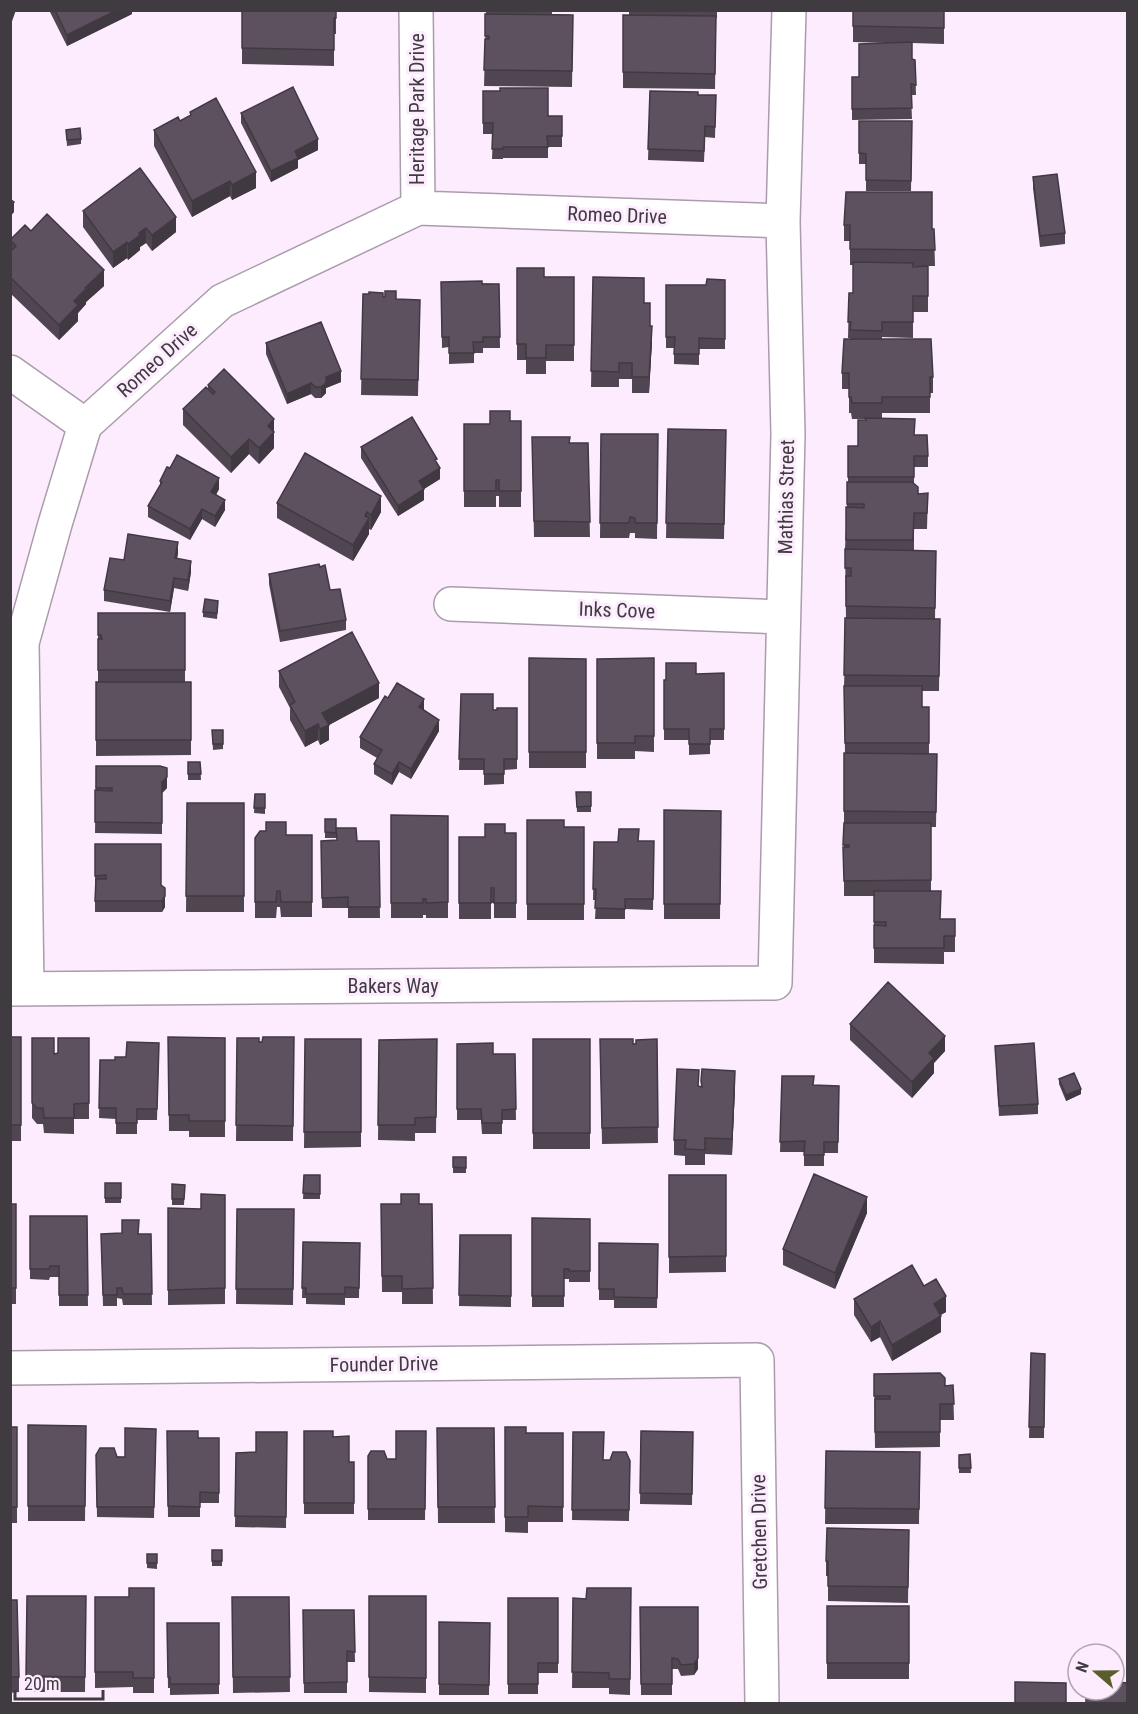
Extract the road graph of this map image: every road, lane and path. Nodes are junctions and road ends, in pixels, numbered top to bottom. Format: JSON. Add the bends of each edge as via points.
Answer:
{"nodes":[{"id":1,"x":416,"y":10,"type":"edge"},
{"id":2,"x":789,"y":10,"type":"edge"},
{"id":3,"x":418,"y":208,"type":"junction"},
{"id":4,"x":783,"y":221,"type":"junction"},
{"id":5,"x":10,"y":372,"type":"edge"},
{"id":6,"x":85,"y":425,"type":"junction"},
{"id":7,"x":451,"y":604,"type":"dead end"},
{"id":8,"x":783,"y":617,"type":"junction"},
{"id":9,"x":775,"y":983,"type":"joint"},
{"id":10,"x":19,"y":989,"type":"edge"},
{"id":11,"x":757,"y":1360,"type":"joint"},
{"id":12,"x":10,"y":1368,"type":"edge"},
{"id":13,"x":762,"y":1704,"type":"edge"}],
"edges":[{"from":1,"to":3,"type":"street","name":"Heritage Park Drive"},
{"from":2,"to":4,"type":"street","name":"Mathias Street"},
{"from":3,"to":4,"type":"street","name":"Romeo Drive"},
{"from":3,"to":6,"type":"street","name":"Romeo Drive","via":[[222,301]]},
{"from":4,"to":8,"type":"street","name":"Mathias Street","via":[[788,434]]},
{"from":5,"to":6,"type":"street"},
{"from":6,"to":10,"type":"street","via":[[22,643]]},
{"from":7,"to":8,"type":"street","name":"Inks Cove"},
{"from":8,"to":9,"type":"street","name":"Mathias Street"},
{"from":9,"to":10,"type":"street","name":"Bakers Way"},
{"from":11,"to":12,"type":"street","name":"Founder Drive"},
{"from":11,"to":13,"type":"street","name":"Gretchen Drive"}]}
